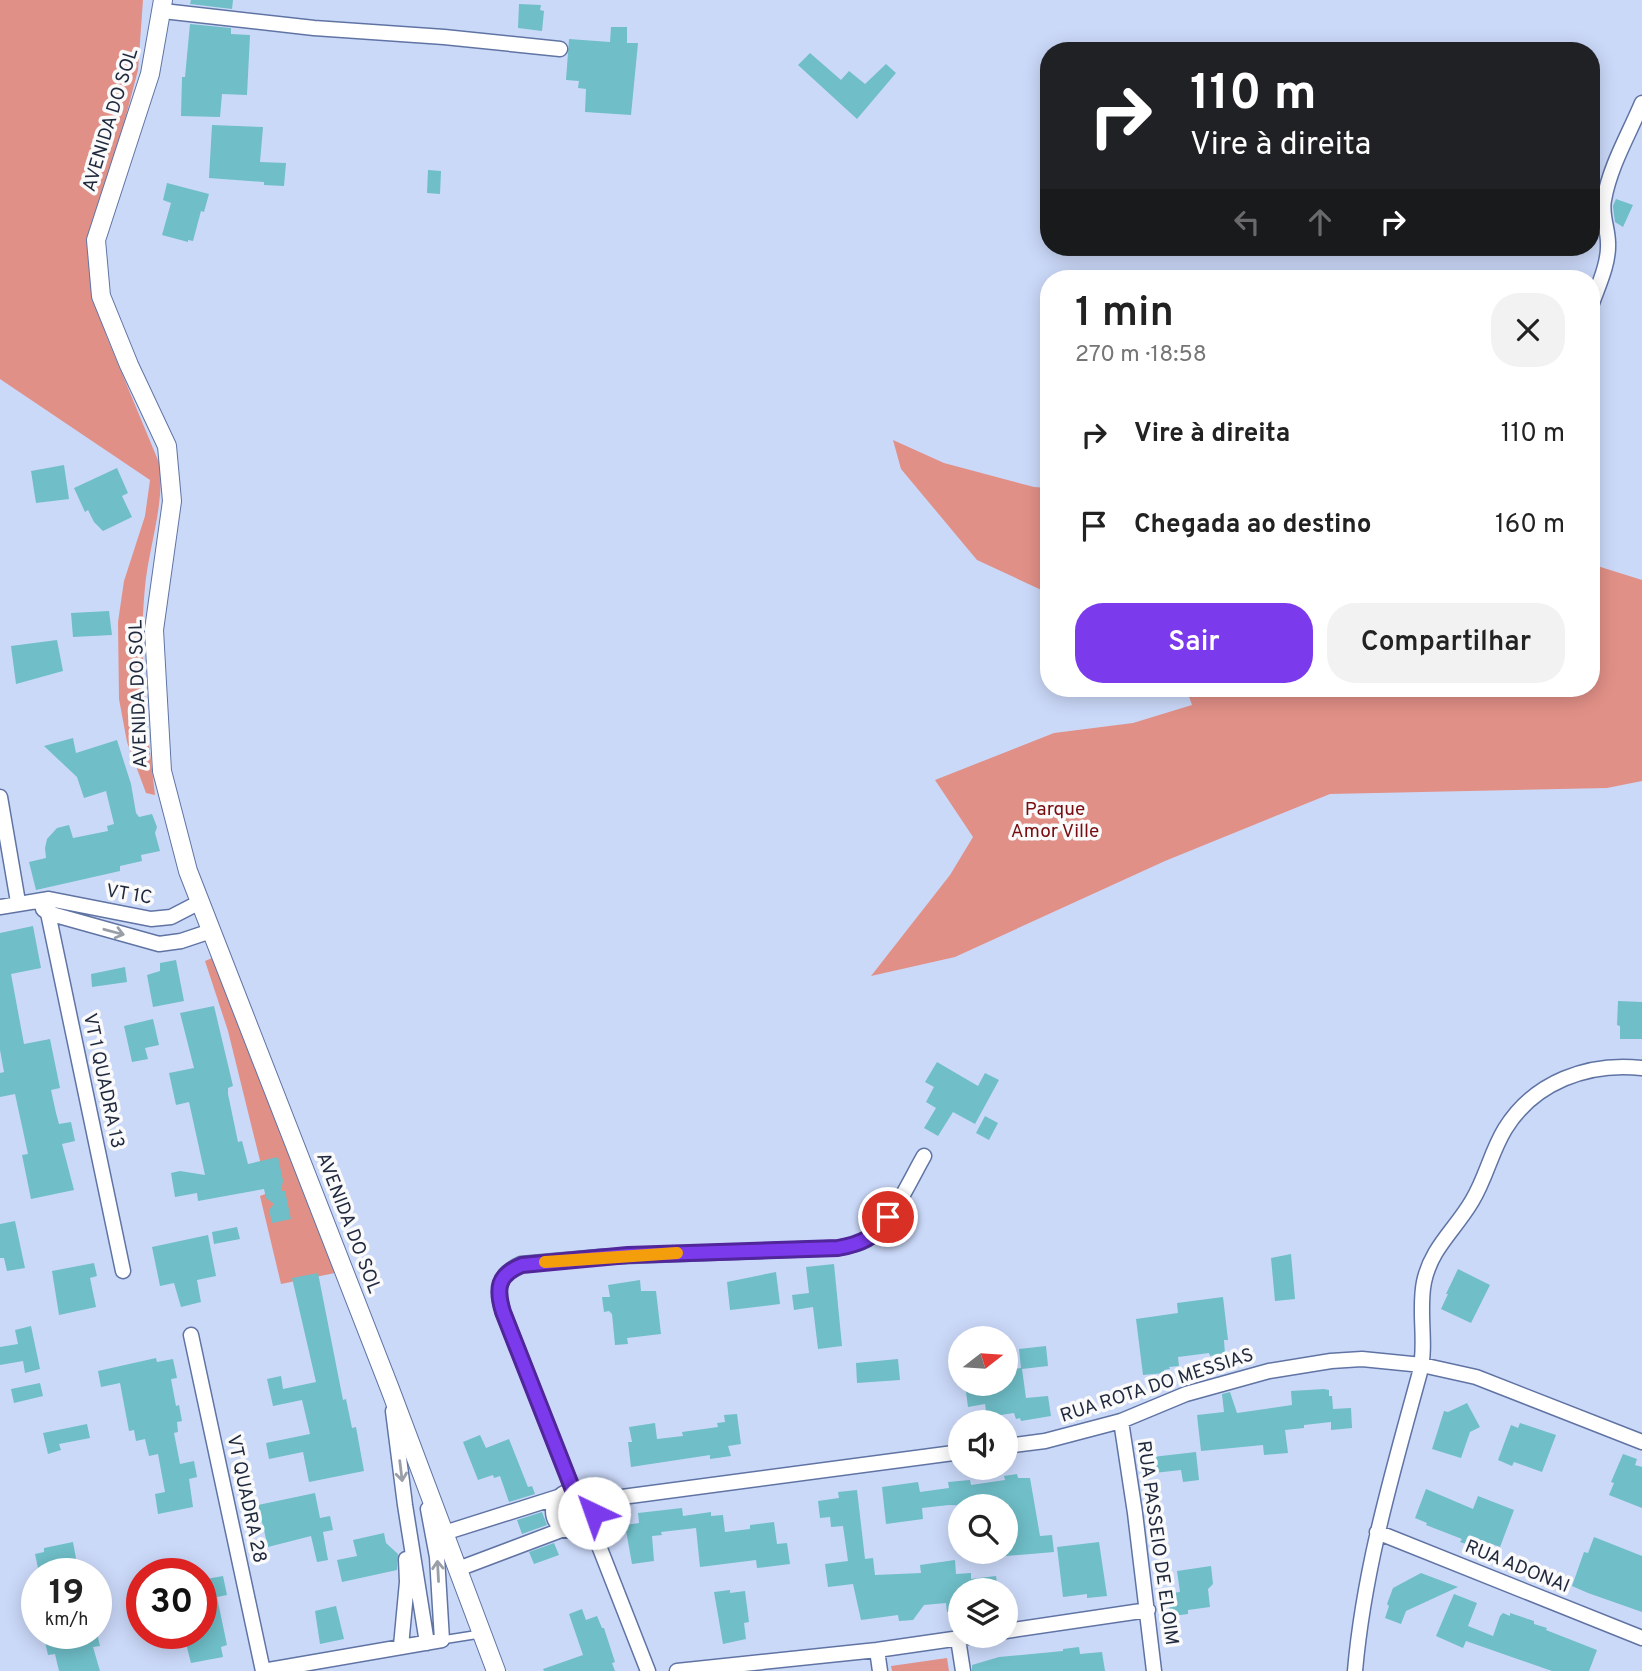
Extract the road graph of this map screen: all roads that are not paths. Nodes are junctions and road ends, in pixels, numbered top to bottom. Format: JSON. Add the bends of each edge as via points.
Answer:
{"nodes":[{"id":1,"x":163,"y":6,"type":"edge"},
{"id":2,"x":560,"y":49,"type":"dead end"},
{"id":3,"x":1642,"y":103,"type":"edge"},
{"id":4,"x":1600,"y":278,"type":"edge"},
{"id":5,"x":0,"y":797,"type":"edge"},
{"id":6,"x":18,"y":902,"type":"junction"},
{"id":7,"x":200,"y":902,"type":"junction"},
{"id":8,"x":49,"y":906,"type":"junction"},
{"id":9,"x":0,"y":907,"type":"edge"},
{"id":10,"x":151,"y":919,"type":"junction"},
{"id":11,"x":211,"y":931,"type":"junction"},
{"id":12,"x":159,"y":944,"type":"junction"},
{"id":13,"x":1642,"y":1068,"type":"edge"},
{"id":14,"x":924,"y":1156,"type":"dead end"},
{"id":15,"x":123,"y":1271,"type":"dead end"},
{"id":16,"x":191,"y":1335,"type":"dead end"},
{"id":17,"x":1422,"y":1365,"type":"junction"},
{"id":18,"x":390,"y":1389,"type":"junction"},
{"id":19,"x":1121,"y":1420,"type":"junction"},
{"id":20,"x":1642,"y":1442,"type":"edge"},
{"id":21,"x":1018,"y":1444,"type":"edge"},
{"id":22,"x":948,"y":1454,"type":"edge"},
{"id":23,"x":417,"y":1460,"type":"junction"},
{"id":24,"x":573,"y":1490,"type":"junction"},
{"id":25,"x":558,"y":1497,"type":"junction"},
{"id":26,"x":592,"y":1501,"type":"junction"},
{"id":27,"x":405,"y":1505,"type":"junction"},
{"id":28,"x":590,"y":1523,"type":"junction"},
{"id":29,"x":564,"y":1529,"type":"junction"},
{"id":30,"x":1377,"y":1532,"type":"junction"},
{"id":31,"x":444,"y":1533,"type":"junction"},
{"id":32,"x":457,"y":1569,"type":"junction"},
{"id":33,"x":1147,"y":1610,"type":"junction"},
{"id":34,"x":1018,"y":1629,"type":"edge"},
{"id":35,"x":482,"y":1634,"type":"junction"},
{"id":36,"x":1642,"y":1639,"type":"edge"},
{"id":37,"x":442,"y":1640,"type":"junction"},
{"id":38,"x":948,"y":1640,"type":"edge"},
{"id":39,"x":427,"y":1643,"type":"junction"},
{"id":40,"x":401,"y":1646,"type":"junction"},
{"id":41,"x":959,"y":1648,"type":"edge"},
{"id":42,"x":877,"y":1650,"type":"junction"},
{"id":43,"x":263,"y":1671,"type":"edge"},
{"id":44,"x":496,"y":1671,"type":"edge"},
{"id":45,"x":648,"y":1671,"type":"edge"},
{"id":46,"x":677,"y":1671,"type":"edge"},
{"id":47,"x":880,"y":1671,"type":"edge"},
{"id":48,"x":963,"y":1671,"type":"edge"},
{"id":49,"x":1154,"y":1671,"type":"edge"},
{"id":50,"x":1355,"y":1671,"type":"edge"}],
"edges":[{"from":1,"to":2,"type":"street","via":[[314,28]]},
{"from":1,"to":7,"type":"street","name":"AVENIDA DO SOL","via":[[150,74],[96,240],[101,296],[167,446],[172,501],[154,630],[162,771]]},
{"from":3,"to":4,"type":"street","via":[[1604,200],[1609,242]]},
{"from":5,"to":6,"type":"street"},
{"from":6,"to":8,"type":"street"},
{"from":6,"to":9,"type":"street"},
{"from":7,"to":10,"type":"street","name":"VT 1C","via":[[171,917]]},
{"from":7,"to":11,"type":"street","name":"AVENIDA DO SOL"},
{"from":8,"to":10,"type":"street","name":"VT 1C"},
{"from":8,"to":12,"type":"street","one_way":true},
{"from":8,"to":15,"type":"street","name":"VT 1 QUADRA 13"},
{"from":10,"to":12,"type":"street"},
{"from":11,"to":12,"type":"street"},
{"from":11,"to":18,"type":"street","name":"AVENIDA DO SOL"},
{"from":13,"to":17,"type":"street","via":[[1599,1068],[1565,1078],[1525,1103],[1506,1129],[1465,1214],[1432,1257],[1421,1306]]},
{"from":14,"to":24,"type":"street","via":[[882,1227],[854,1245],[586,1258],[522,1265],[503,1276],[499,1298],[503,1312]]},
{"from":16,"to":43,"type":"street","name":"VT QUADRA 28"},
{"from":17,"to":19,"type":"street","name":"RUA ROTA DO MESSIAS","via":[[1362,1359],[1269,1371],[1186,1394]]},
{"from":17,"to":20,"type":"street","name":"RUA ROTA DO MESSIAS","via":[[1476,1377]]},
{"from":17,"to":30,"type":"street"},
{"from":18,"to":23,"type":"street","name":"AVENIDA DO SOL"},
{"from":18,"to":27,"type":"street","one_way":true},
{"from":19,"to":21,"type":"street","name":"RUA ROTA DO MESSIAS"},
{"from":19,"to":33,"type":"street","name":"RUA PASSEIO DE ELOIM"},
{"from":22,"to":26,"type":"street"},
{"from":23,"to":31,"type":"street","name":"AVENIDA DO SOL"},
{"from":37,"to":23,"type":"street","one_way":true,"via":[[436,1540]]},
{"from":24,"to":25,"type":"street"},
{"from":24,"to":26,"type":"street"},
{"from":25,"to":29,"type":"street","via":[[553,1514]]},
{"from":25,"to":31,"type":"street"},
{"from":26,"to":28,"type":"street"},
{"from":27,"to":39,"type":"street"},
{"from":27,"to":40,"type":"street","via":[[407,1582]]},
{"from":28,"to":29,"type":"street","via":[[583,1529]]},
{"from":28,"to":45,"type":"street"},
{"from":29,"to":32,"type":"street"},
{"from":30,"to":36,"type":"street","name":"RUA ADONAI"},
{"from":30,"to":50,"type":"street"},
{"from":31,"to":32,"type":"street","name":"AVENIDA DO SOL"},
{"from":32,"to":35,"type":"street","name":"AVENIDA DO SOL"},
{"from":33,"to":34,"type":"street"},
{"from":33,"to":49,"type":"street","name":"RUA PASSEIO DE ELOIM"},
{"from":35,"to":37,"type":"lane"},
{"from":35,"to":44,"type":"street","name":"AVENIDA DO SOL"},
{"from":37,"to":39,"type":"street"},
{"from":38,"to":42,"type":"street"},
{"from":39,"to":40,"type":"street"},
{"from":40,"to":43,"type":"street"},
{"from":41,"to":48,"type":"street"},
{"from":42,"to":46,"type":"street"},
{"from":42,"to":47,"type":"street"}]}
